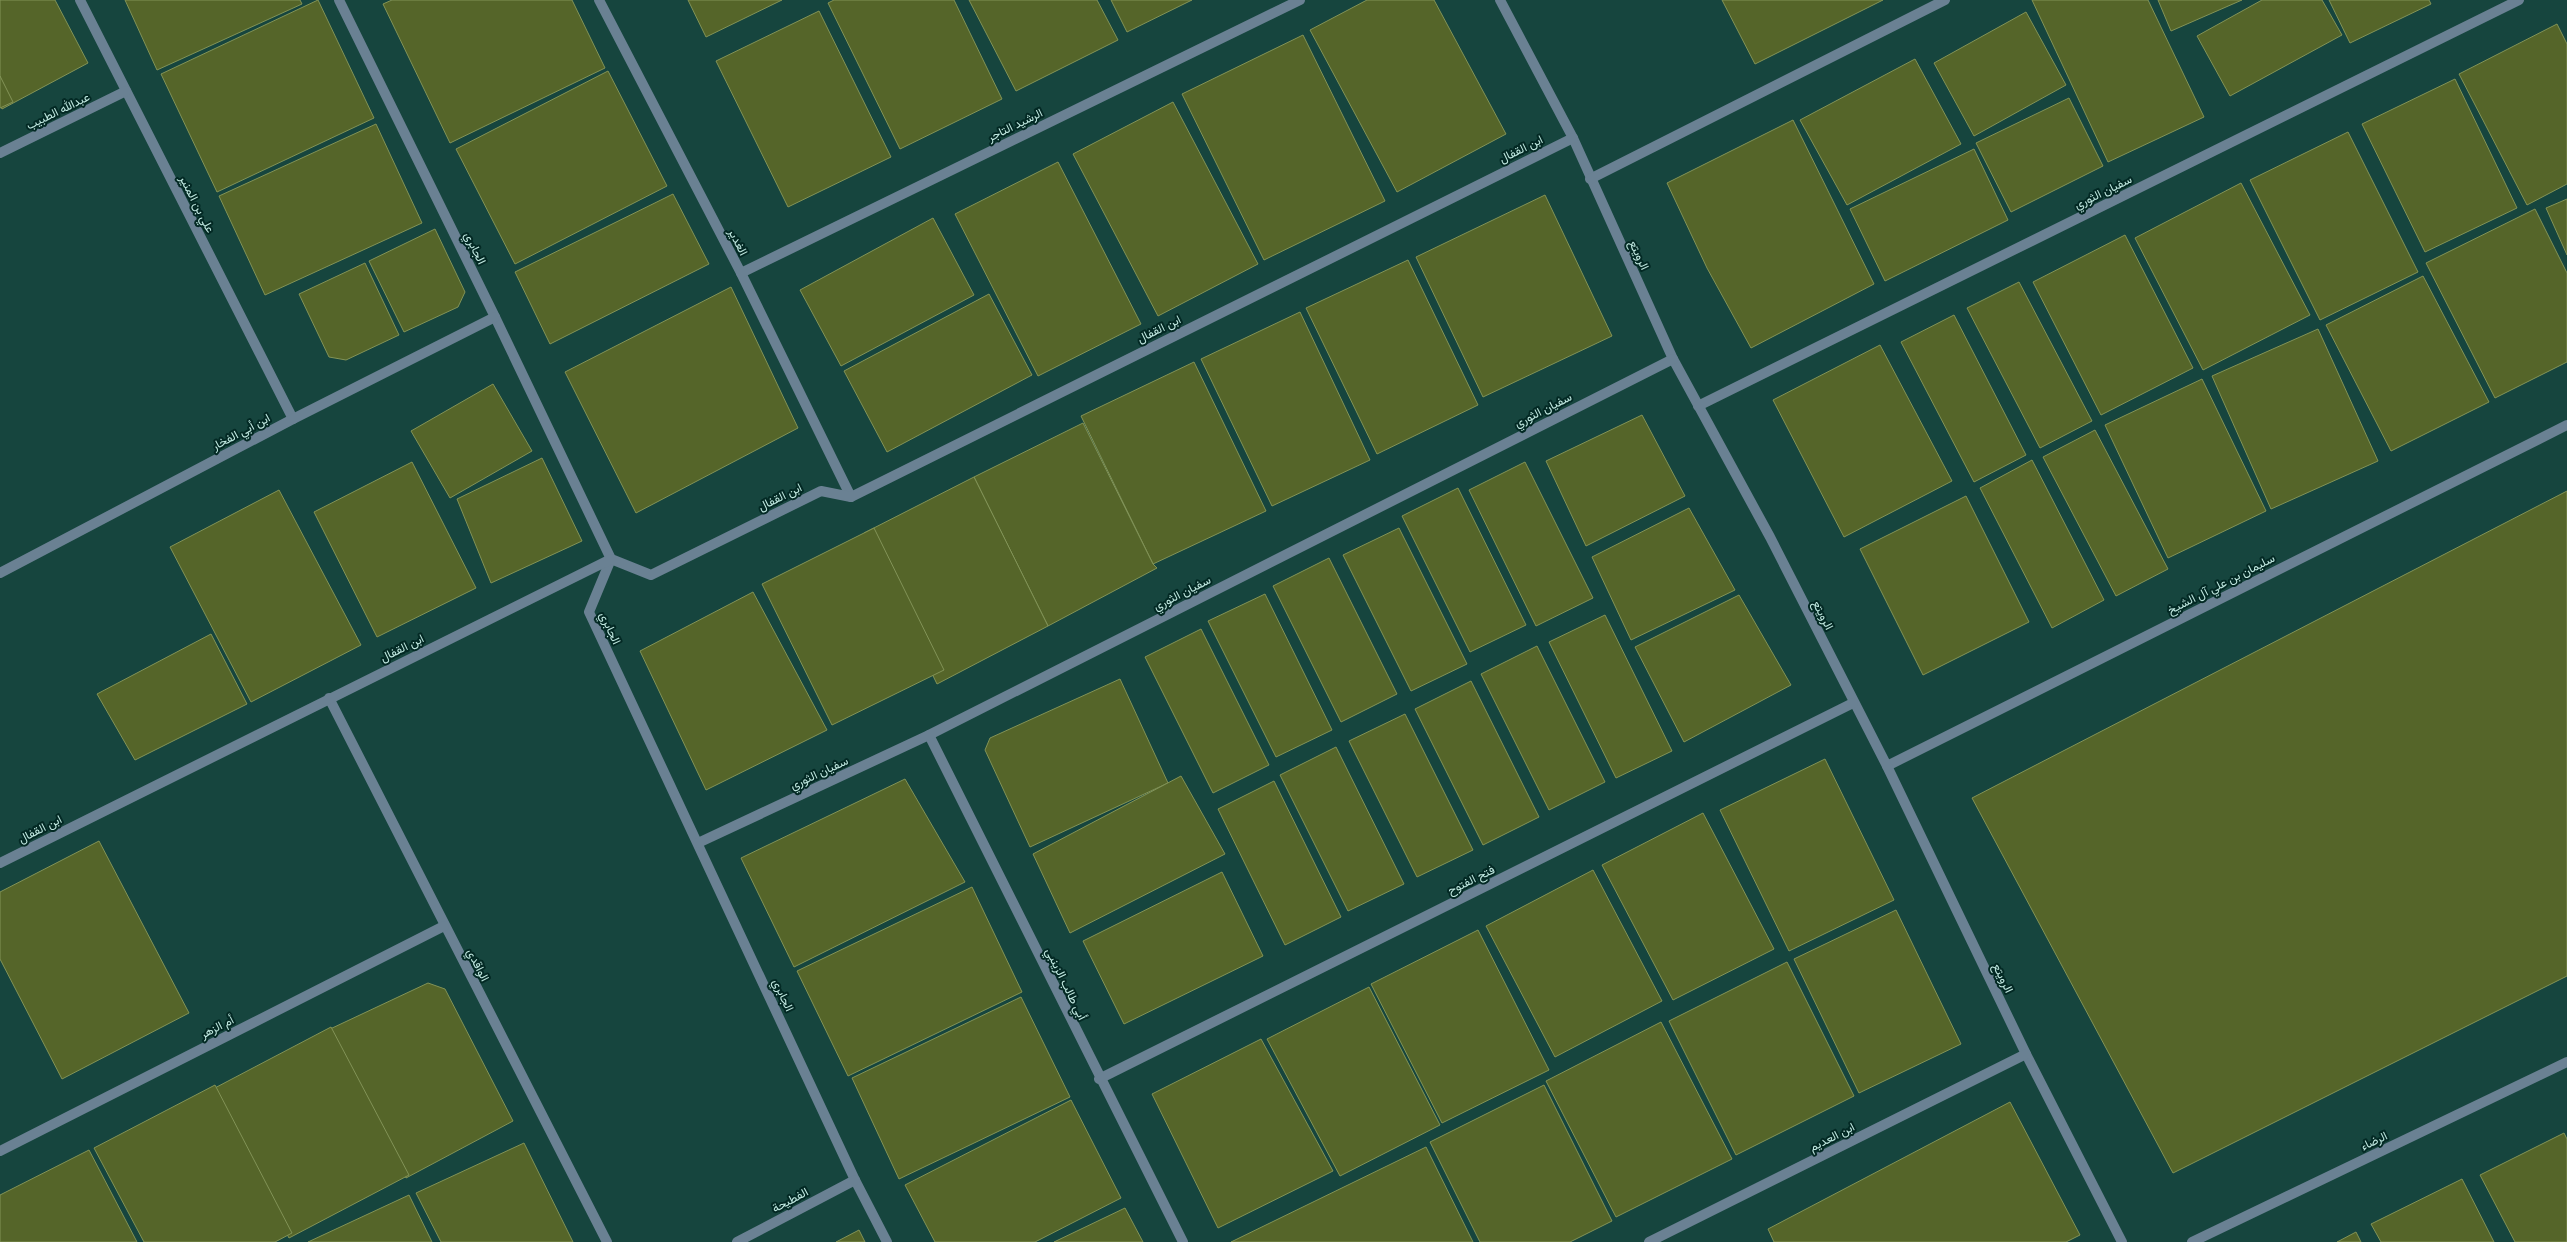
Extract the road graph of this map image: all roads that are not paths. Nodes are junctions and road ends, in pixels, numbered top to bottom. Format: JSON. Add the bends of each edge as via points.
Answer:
{"nodes":[{"id":1,"x":80,"y":0,"type":"edge"},
{"id":2,"x":339,"y":0,"type":"edge"},
{"id":3,"x":600,"y":0,"type":"edge"},
{"id":4,"x":1300,"y":0,"type":"edge"},
{"id":5,"x":1500,"y":0,"type":"edge"},
{"id":6,"x":1945,"y":0,"type":"edge"},
{"id":7,"x":2519,"y":0,"type":"edge"},
{"id":8,"x":126,"y":92,"type":"junction"},
{"id":9,"x":1573,"y":138,"type":"junction"},
{"id":10,"x":0,"y":153,"type":"edge"},
{"id":11,"x":1590,"y":179,"type":"junction"},
{"id":12,"x":741,"y":273,"type":"junction"},
{"id":13,"x":495,"y":317,"type":"junction"},
{"id":14,"x":1673,"y":359,"type":"junction"},
{"id":15,"x":1698,"y":406,"type":"junction"},
{"id":16,"x":293,"y":418,"type":"junction"},
{"id":17,"x":2567,"y":425,"type":"edge"},
{"id":18,"x":850,"y":497,"type":"junction"},
{"id":19,"x":611,"y":560,"type":"junction"},
{"id":20,"x":0,"y":573,"type":"edge"},
{"id":21,"x":330,"y":698,"type":"junction"},
{"id":22,"x":1853,"y":703,"type":"junction"},
{"id":23,"x":929,"y":735,"type":"junction"},
{"id":24,"x":1887,"y":766,"type":"junction"},
{"id":25,"x":698,"y":843,"type":"junction"},
{"id":26,"x":0,"y":864,"type":"edge"},
{"id":27,"x":444,"y":926,"type":"junction"},
{"id":28,"x":2026,"y":1054,"type":"junction"},
{"id":29,"x":2567,"y":1062,"type":"edge"},
{"id":30,"x":1099,"y":1079,"type":"junction"},
{"id":31,"x":0,"y":1151,"type":"edge"},
{"id":32,"x":855,"y":1180,"type":"junction"},
{"id":33,"x":607,"y":1242,"type":"edge"},
{"id":34,"x":737,"y":1242,"type":"edge"},
{"id":35,"x":887,"y":1242,"type":"edge"},
{"id":36,"x":1182,"y":1242,"type":"edge"},
{"id":37,"x":1649,"y":1242,"type":"edge"},
{"id":38,"x":2122,"y":1242,"type":"edge"},
{"id":39,"x":2192,"y":1242,"type":"edge"}],
"edges":[{"from":1,"to":8,"type":"street","name":"علي بن المنير"},
{"from":2,"to":13,"type":"street","name":"الجابري"},
{"from":3,"to":12,"type":"street","name":"الغدير"},
{"from":4,"to":12,"type":"street","name":"الرشيد التاجر"},
{"from":5,"to":9,"type":"street","name":"الرويتع"},
{"from":6,"to":11,"type":"street"},
{"from":7,"to":15,"type":"street","name":"سفيان الثوري"},
{"from":8,"to":10,"type":"street","name":"عبدالله الطبيب"},
{"from":8,"to":16,"type":"street","name":"علي بن المنير"},
{"from":9,"to":11,"type":"street","name":"الرويتع"},
{"from":9,"to":18,"type":"street","name":"ابن القفال"},
{"from":11,"to":14,"type":"street","name":"الرويتع"},
{"from":12,"to":18,"type":"street","name":"الغدير"},
{"from":13,"to":16,"type":"street","name":"ابن أبي الفخار"},
{"from":13,"to":19,"type":"street","name":"الجابري"},
{"from":14,"to":15,"type":"street","name":"الرويتع"},
{"from":14,"to":23,"type":"street","name":"سفيان الثوري"},
{"from":15,"to":22,"type":"street","name":"الرويتع","via":[[1770,538]]},
{"from":16,"to":20,"type":"street","name":"ابن أبي الفخار"},
{"from":17,"to":24,"type":"street","name":"سليمان بن علي آل الشيخ"},
{"from":18,"to":19,"type":"street","name":"ابن القفال","via":[[821,491],[650,575]]},
{"from":19,"to":21,"type":"street","name":"ابن القفال"},
{"from":19,"to":25,"type":"street","name":"الجابري","via":[[589,612]]},
{"from":21,"to":26,"type":"street","name":"ابن القفال"},
{"from":21,"to":27,"type":"street","name":"الواقدي"},
{"from":22,"to":24,"type":"street","name":"الرويتع"},
{"from":22,"to":30,"type":"street","name":"فتح الفتوح"},
{"from":23,"to":25,"type":"street","name":"سفيان الثوري"},
{"from":23,"to":30,"type":"street","name":"أبي طالب الزينبي"},
{"from":24,"to":28,"type":"street","name":"الرويتع"},
{"from":25,"to":32,"type":"street","name":"الجابري"},
{"from":27,"to":31,"type":"street","name":"أم الزهر"},
{"from":27,"to":33,"type":"street","name":"الواقدي"},
{"from":28,"to":37,"type":"street","name":"ابن العديم"},
{"from":28,"to":38,"type":"street","name":"الرويتع"},
{"from":29,"to":39,"type":"street","name":"الرضاء"},
{"from":30,"to":36,"type":"street","name":"أبي طالب الزينبي"},
{"from":32,"to":34,"type":"street","name":"الفطيحة"},
{"from":32,"to":35,"type":"street","name":"الجابري"}]}
